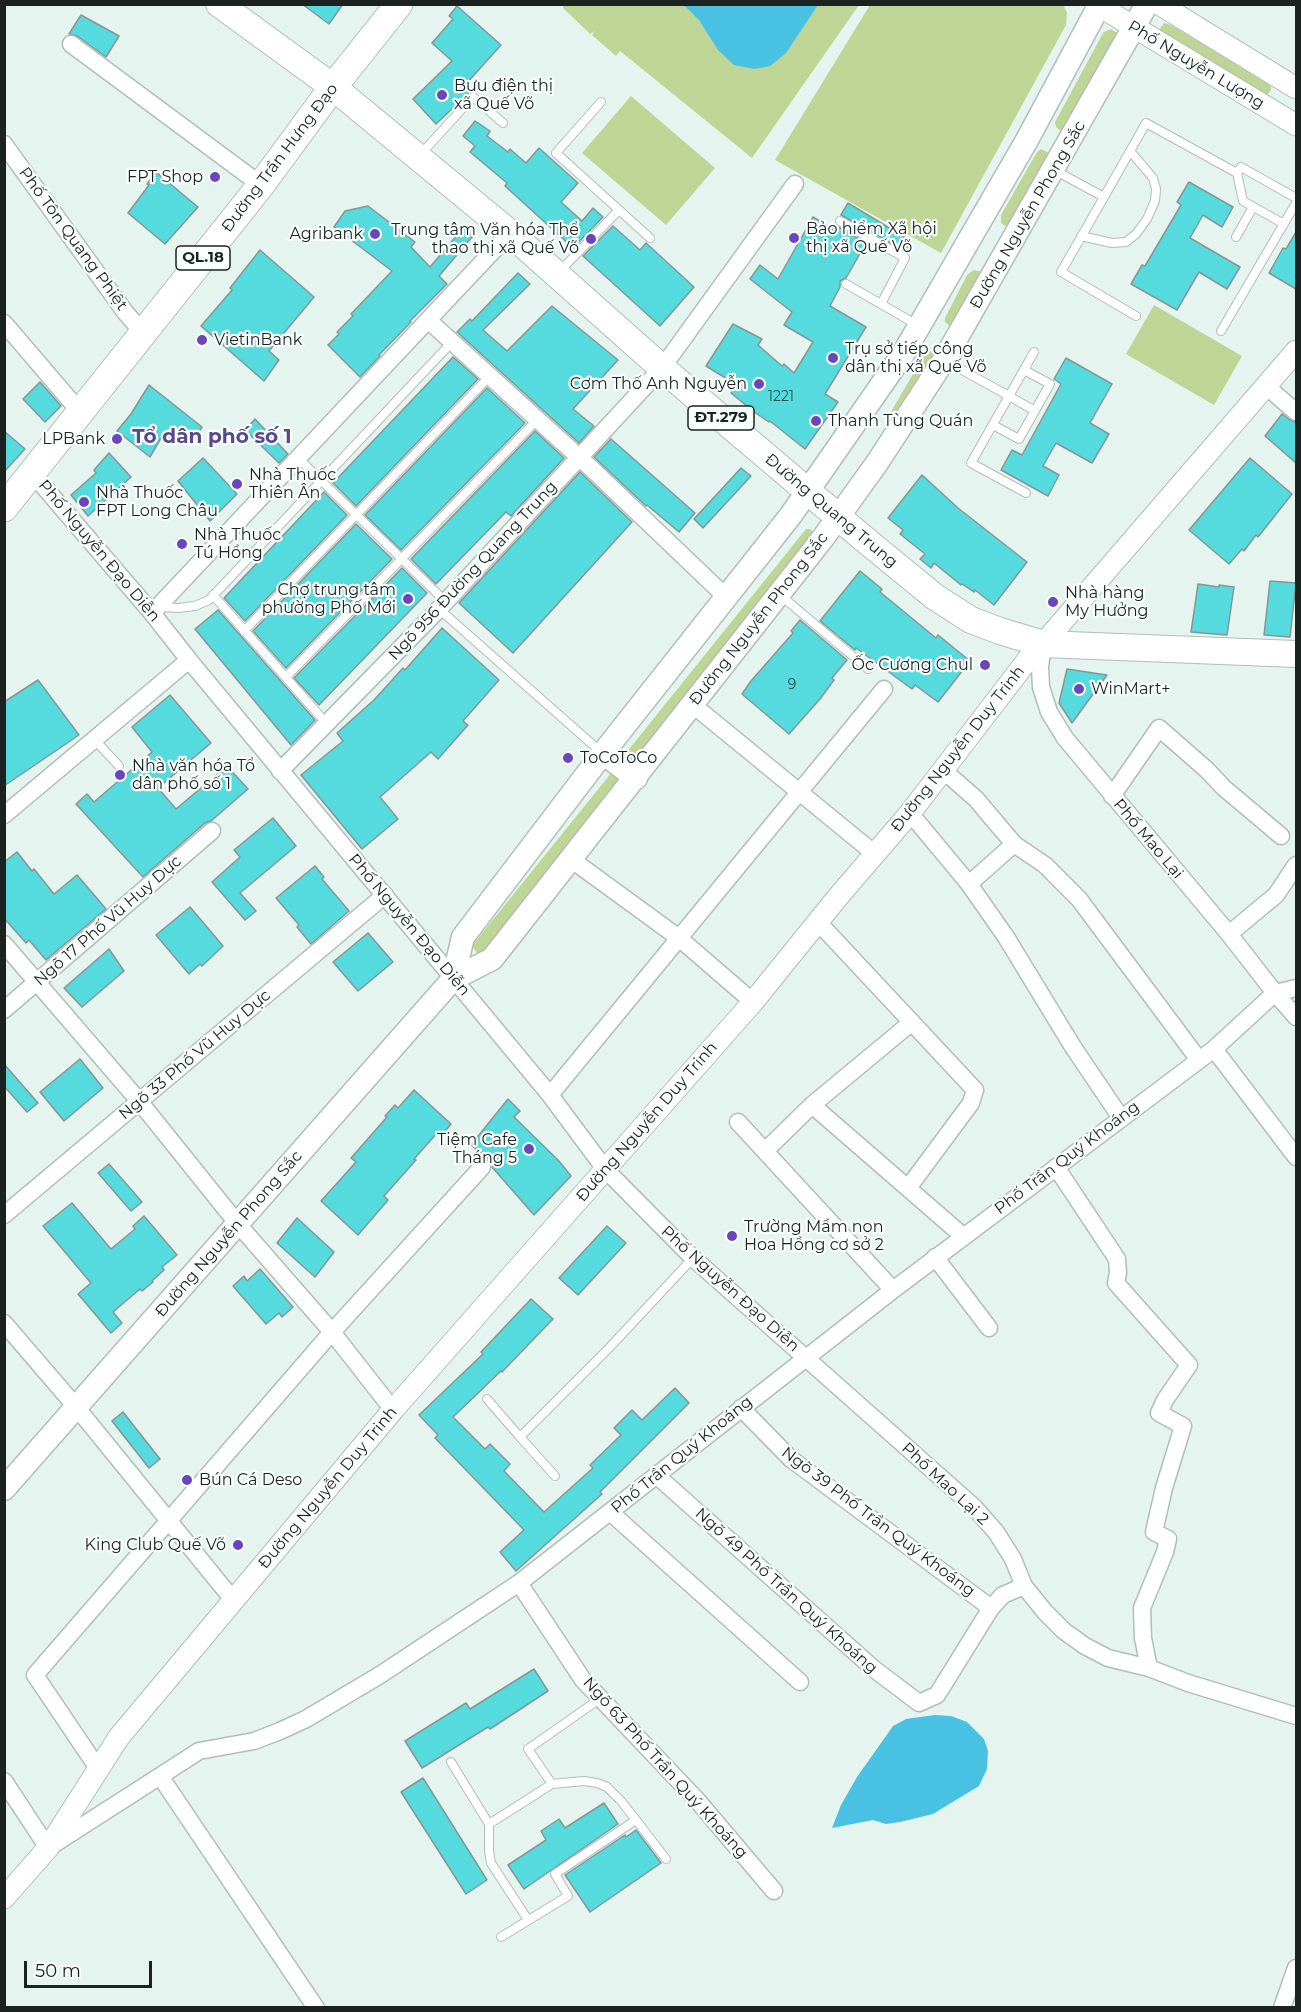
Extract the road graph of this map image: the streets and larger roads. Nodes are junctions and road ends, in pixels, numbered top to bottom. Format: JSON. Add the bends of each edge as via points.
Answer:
{"nodes":[{"id":1,"x":219,"y":4,"type":"edge"},
{"id":2,"x":399,"y":4,"type":"edge"},
{"id":3,"x":1148,"y":4,"type":"edge"},
{"id":4,"x":1159,"y":4,"type":"edge"},
{"id":5,"x":1098,"y":5,"type":"edge"},
{"id":6,"x":1134,"y":27,"type":"junction"},
{"id":7,"x":71,"y":44,"type":"dead end"},
{"id":8,"x":333,"y":87,"type":"junction"},
{"id":9,"x":1294,"y":87,"type":"edge"},
{"id":10,"x":1275,"y":112,"type":"junction"},
{"id":11,"x":1296,"y":125,"type":"edge"},
{"id":12,"x":4,"y":144,"type":"edge"},
{"id":13,"x":795,"y":184,"type":"dead end"},
{"id":14,"x":261,"y":186,"type":"junction"},
{"id":15,"x":510,"y":233,"type":"junction"},
{"id":16,"x":972,"y":237,"type":"junction"},
{"id":17,"x":1005,"y":256,"type":"junction"},
{"id":18,"x":428,"y":320,"type":"junction"},
{"id":19,"x":4,"y":323,"type":"edge"},
{"id":20,"x":920,"y":326,"type":"junction"},
{"id":21,"x":143,"y":333,"type":"junction"},
{"id":22,"x":1296,"y":351,"type":"edge"},
{"id":23,"x":948,"y":352,"type":"junction"},
{"id":24,"x":662,"y":368,"type":"junction"},
{"id":25,"x":1267,"y":387,"type":"junction"},
{"id":26,"x":1296,"y":412,"type":"edge"},
{"id":27,"x":81,"y":413,"type":"junction"},
{"id":28,"x":579,"y":458,"type":"junction"},
{"id":29,"x":33,"y":474,"type":"junction"},
{"id":30,"x":808,"y":491,"type":"junction"},
{"id":31,"x":4,"y":508,"type":"edge"},
{"id":32,"x":838,"y":516,"type":"junction"},
{"id":33,"x":726,"y":597,"type":"junction"},
{"id":34,"x":155,"y":610,"type":"junction"},
{"id":35,"x":1043,"y":644,"type":"junction"},
{"id":36,"x":1296,"y":654,"type":"edge"},
{"id":37,"x":189,"y":660,"type":"junction"},
{"id":38,"x":884,"y":689,"type":"dead end"},
{"id":39,"x":693,"y":705,"type":"junction"},
{"id":40,"x":603,"y":753,"type":"junction"},
{"id":41,"x":943,"y":770,"type":"junction"},
{"id":42,"x":280,"y":771,"type":"junction"},
{"id":43,"x":636,"y":778,"type":"junction"},
{"id":44,"x":799,"y":792,"type":"junction"},
{"id":45,"x":1112,"y":796,"type":"junction"},
{"id":46,"x":910,"y":813,"type":"junction"},
{"id":47,"x":4,"y":815,"type":"edge"},
{"id":48,"x":212,"y":831,"type":"dead end"},
{"id":49,"x":1281,"y":836,"type":"dead end"},
{"id":50,"x":1014,"y":844,"type":"junction"},
{"id":51,"x":875,"y":854,"type":"junction"},
{"id":52,"x":572,"y":860,"type":"junction"},
{"id":53,"x":1296,"y":865,"type":"edge"},
{"id":54,"x":969,"y":884,"type":"junction"},
{"id":55,"x":385,"y":895,"type":"junction"},
{"id":56,"x":818,"y":922,"type":"junction"},
{"id":57,"x":1229,"y":934,"type":"junction"},
{"id":58,"x":679,"y":938,"type":"junction"},
{"id":59,"x":4,"y":944,"type":"edge"},
{"id":60,"x":453,"y":979,"type":"junction"},
{"id":61,"x":37,"y":982,"type":"junction"},
{"id":62,"x":1296,"y":988,"type":"edge"},
{"id":63,"x":1275,"y":993,"type":"junction"},
{"id":64,"x":753,"y":1002,"type":"junction"},
{"id":65,"x":4,"y":1011,"type":"edge"},
{"id":66,"x":1296,"y":1017,"type":"edge"},
{"id":67,"x":912,"y":1022,"type":"junction"},
{"id":68,"x":1214,"y":1049,"type":"junction"},
{"id":69,"x":1198,"y":1060,"type":"junction"},
{"id":70,"x":550,"y":1095,"type":"junction"},
{"id":71,"x":140,"y":1101,"type":"junction"},
{"id":72,"x":812,"y":1105,"type":"junction"},
{"id":73,"x":1121,"y":1118,"type":"junction"},
{"id":74,"x":738,"y":1122,"type":"dead end"},
{"id":75,"x":765,"y":1151,"type":"junction"},
{"id":76,"x":1296,"y":1157,"type":"edge"},
{"id":77,"x":483,"y":1167,"type":"dead end"},
{"id":78,"x":1056,"y":1167,"type":"junction"},
{"id":79,"x":605,"y":1169,"type":"junction"},
{"id":80,"x":908,"y":1188,"type":"junction"},
{"id":81,"x":4,"y":1215,"type":"edge"},
{"id":82,"x":237,"y":1223,"type":"junction"},
{"id":83,"x":963,"y":1236,"type":"junction"},
{"id":84,"x":935,"y":1257,"type":"junction"},
{"id":85,"x":893,"y":1290,"type":"junction"},
{"id":86,"x":4,"y":1323,"type":"edge"},
{"id":87,"x":989,"y":1329,"type":"dead end"},
{"id":88,"x":332,"y":1332,"type":"junction"},
{"id":89,"x":806,"y":1357,"type":"junction"},
{"id":90,"x":77,"y":1408,"type":"junction"},
{"id":91,"x":741,"y":1408,"type":"junction"},
{"id":92,"x":393,"y":1410,"type":"junction"},
{"id":93,"x":656,"y":1475,"type":"junction"},
{"id":94,"x":4,"y":1489,"type":"edge"},
{"id":95,"x":610,"y":1512,"type":"junction"},
{"id":96,"x":170,"y":1521,"type":"junction"},
{"id":97,"x":519,"y":1583,"type":"junction"},
{"id":98,"x":1024,"y":1586,"type":"junction"},
{"id":99,"x":234,"y":1600,"type":"junction"},
{"id":100,"x":991,"y":1608,"type":"junction"},
{"id":101,"x":1149,"y":1668,"type":"junction"},
{"id":102,"x":800,"y":1682,"type":"dead end"},
{"id":103,"x":1296,"y":1716,"type":"edge"},
{"id":104,"x":99,"y":1770,"type":"junction"},
{"id":105,"x":160,"y":1776,"type":"junction"},
{"id":106,"x":4,"y":1781,"type":"edge"},
{"id":107,"x":48,"y":1848,"type":"junction"},
{"id":108,"x":774,"y":1891,"type":"dead end"},
{"id":109,"x":4,"y":1898,"type":"edge"},
{"id":110,"x":1296,"y":1968,"type":"edge"},
{"id":111,"x":316,"y":2007,"type":"edge"},
{"id":112,"x":1282,"y":2007,"type":"edge"}],
"edges":[{"from":1,"to":8,"type":"main road","name":"Đường Quang Trung","number":"ĐT.279"},
{"from":2,"to":8,"type":"highway","name":"Đường Trần Hưng Đạo","number":"QL.18"},
{"from":3,"to":6,"type":"main road","name":"Đường Nguyễn Phong Sắc"},
{"from":4,"to":9,"type":"street","name":"Phố Nguyễn Lượng"},
{"from":5,"to":6,"type":"street","name":"Phố Nguyễn Lượng"},
{"from":5,"to":16,"type":"main road","name":"Đường Nguyễn Phong Sắc"},
{"from":6,"to":10,"type":"street","name":"Phố Nguyễn Lượng"},
{"from":6,"to":17,"type":"main road","name":"Đường Nguyễn Phong Sắc"},
{"from":7,"to":14,"type":"street"},
{"from":8,"to":14,"type":"highway","name":"Đường Trần Hưng Đạo","number":"QL.18"},
{"from":8,"to":15,"type":"main road","name":"Đường Quang Trung","number":"ĐT.279"},
{"from":9,"to":10,"type":"street"},
{"from":10,"to":11,"type":"street","name":"Phố Nguyễn Lượng"},
{"from":12,"to":21,"type":"street","name":"Phố Tôn Quang Phiệt"},
{"from":13,"to":24,"type":"street","name":"Ngõ 956 Đường Quang Trung"},
{"from":14,"to":21,"type":"highway","name":"Đường Trần Hưng Đạo","number":"QL.18"},
{"from":15,"to":18,"type":"street"},
{"from":15,"to":24,"type":"main road","name":"Đường Quang Trung","number":"ĐT.279"},
{"from":16,"to":17,"type":"main road"},
{"from":16,"to":20,"type":"main road","name":"Đường Nguyễn Phong Sắc"},
{"from":17,"to":23,"type":"main road","name":"Đường Nguyễn Phong Sắc"},
{"from":18,"to":28,"type":"street"},
{"from":18,"to":34,"type":"street"},
{"from":19,"to":27,"type":"street"},
{"from":20,"to":23,"type":"main road"},
{"from":20,"to":30,"type":"main road","name":"Đường Nguyễn Phong Sắc"},
{"from":21,"to":27,"type":"highway","name":"Đường Trần Hưng Đạo","number":"QL.18"},
{"from":22,"to":25,"type":"street","name":"Đường Nguyễn Duy Trinh"},
{"from":23,"to":32,"type":"main road","name":"Đường Nguyễn Phong Sắc"},
{"from":24,"to":28,"type":"street","name":"Ngõ 956 Đường Quang Trung"},
{"from":24,"to":30,"type":"main road","name":"Đường Quang Trung","number":"ĐT.279"},
{"from":25,"to":26,"type":"street"},
{"from":25,"to":35,"type":"street","name":"Đường Nguyễn Duy Trinh"},
{"from":27,"to":29,"type":"highway","name":"Đường Trần Hưng Đạo","number":"QL.18"},
{"from":28,"to":33,"type":"street"},
{"from":28,"to":42,"type":"street","name":"Ngõ 956 Đường Quang Trung","via":[[443,606]]},
{"from":29,"to":31,"type":"highway","name":"Đường Trần Hưng Đạo","number":"QL.18"},
{"from":29,"to":34,"type":"street","name":"Phố Nguyễn Đạo Diễn"},
{"from":30,"to":32,"type":"main road","name":"Đường Quang Trung","number":"ĐT.279"},
{"from":30,"to":33,"type":"main road","name":"Đường Nguyễn Phong Sắc"},
{"from":32,"to":35,"type":"main road","name":"Đường Quang Trung","number":"ĐT.279","via":[[935,597],[971,620]]},
{"from":32,"to":39,"type":"main road","name":"Đường Nguyễn Phong Sắc"},
{"from":33,"to":40,"type":"main road","name":"Đường Nguyễn Phong Sắc"},
{"from":34,"to":37,"type":"street","name":"Phố Nguyễn Đạo Diễn"},
{"from":35,"to":36,"type":"main road","name":"Đường Quang Trung","number":"ĐT.279"},
{"from":35,"to":41,"type":"street","name":"Đường Nguyễn Duy Trinh"},
{"from":35,"to":45,"type":"street","name":"Phố Mao Lại","via":[[1041,687],[1049,712]]},
{"from":37,"to":42,"type":"street","name":"Phố Nguyễn Đạo Diễn"},
{"from":37,"to":47,"type":"street"},
{"from":38,"to":44,"type":"street"},
{"from":39,"to":43,"type":"main road","name":"Đường Nguyễn Phong Sắc"},
{"from":39,"to":44,"type":"street"},
{"from":40,"to":43,"type":"main road"},
{"from":40,"to":60,"type":"main road","name":"Đường Nguyễn Phong Sắc","via":[[463,937]]},
{"from":41,"to":46,"type":"street","name":"Đường Nguyễn Duy Trinh"},
{"from":41,"to":50,"type":"street","via":[[976,799]]},
{"from":42,"to":55,"type":"street","name":"Phố Nguyễn Đạo Diễn"},
{"from":43,"to":52,"type":"main road","name":"Đường Nguyễn Phong Sắc"},
{"from":44,"to":51,"type":"street"},
{"from":44,"to":58,"type":"street"},
{"from":45,"to":49,"type":"street","via":[[1159,728]]},
{"from":45,"to":57,"type":"street","name":"Phố Mao Lại"},
{"from":46,"to":51,"type":"street","name":"Đường Nguyễn Duy Trinh"},
{"from":46,"to":54,"type":"street"},
{"from":48,"to":61,"type":"street","name":"Ngõ 17 Phố Vũ Huy Dực"},
{"from":50,"to":54,"type":"street"},
{"from":50,"to":69,"type":"street","via":[[1046,865],[1079,899]]},
{"from":51,"to":56,"type":"street","name":"Đường Nguyễn Duy Trinh"},
{"from":52,"to":58,"type":"street"},
{"from":52,"to":60,"type":"main road","name":"Đường Nguyễn Phong Sắc","via":[[492,959]]},
{"from":53,"to":57,"type":"street","via":[[1276,895]]},
{"from":54,"to":73,"type":"street"},
{"from":55,"to":60,"type":"street","name":"Phố Nguyễn Đạo Diễn"},
{"from":55,"to":71,"type":"street","name":"Ngõ 33 Phố Vũ Huy Dực"},
{"from":56,"to":64,"type":"street","name":"Đường Nguyễn Duy Trinh"},
{"from":56,"to":67,"type":"street"},
{"from":57,"to":63,"type":"street","name":"Phố Mao Lại"},
{"from":58,"to":64,"type":"street"},
{"from":58,"to":70,"type":"street"},
{"from":59,"to":61,"type":"street"},
{"from":60,"to":70,"type":"street","name":"Phố Nguyễn Đạo Diễn"},
{"from":60,"to":82,"type":"main road","name":"Đường Nguyễn Phong Sắc"},
{"from":61,"to":65,"type":"street","name":"Ngõ 17 Phố Vũ Huy Dực"},
{"from":61,"to":71,"type":"street"},
{"from":62,"to":63,"type":"street"},
{"from":63,"to":66,"type":"street","name":"Phố Mao Lại"},
{"from":63,"to":68,"type":"street","name":"Phố Trần Quý Khoáng"},
{"from":64,"to":79,"type":"street","name":"Đường Nguyễn Duy Trinh"},
{"from":67,"to":72,"type":"street"},
{"from":67,"to":80,"type":"street","via":[[975,1090],[975,1097]]},
{"from":68,"to":69,"type":"street","name":"Phố Trần Quý Khoáng"},
{"from":68,"to":76,"type":"street"},
{"from":69,"to":73,"type":"street","name":"Phố Trần Quý Khoáng"},
{"from":70,"to":79,"type":"street","name":"Phố Nguyễn Đạo Diễn"},
{"from":71,"to":81,"type":"street","name":"Ngõ 33 Phố Vũ Huy Dực"},
{"from":71,"to":82,"type":"street"},
{"from":72,"to":75,"type":"street"},
{"from":72,"to":80,"type":"street"},
{"from":73,"to":78,"type":"street","name":"Phố Trần Quý Khoáng"},
{"from":74,"to":75,"type":"street"},
{"from":75,"to":85,"type":"street"},
{"from":77,"to":88,"type":"street"},
{"from":78,"to":83,"type":"street","name":"Phố Trần Quý Khoáng"},
{"from":78,"to":101,"type":"street","via":[[1117,1259],[1116,1283],[1189,1365],[1159,1413],[1183,1426],[1154,1532],[1168,1539],[1142,1608]]},
{"from":79,"to":89,"type":"street","name":"Phố Nguyễn Đạo Diễn","via":[[693,1258]]},
{"from":79,"to":92,"type":"street","name":"Đường Nguyễn Duy Trinh"},
{"from":80,"to":83,"type":"street"},
{"from":82,"to":88,"type":"street"},
{"from":82,"to":90,"type":"main road","name":"Đường Nguyễn Phong Sắc"},
{"from":83,"to":84,"type":"street","name":"Phố Trần Quý Khoáng"},
{"from":84,"to":85,"type":"street","name":"Phố Trần Quý Khoáng"},
{"from":84,"to":87,"type":"street"},
{"from":85,"to":89,"type":"street","name":"Phố Trần Quý Khoáng"},
{"from":86,"to":90,"type":"street"},
{"from":88,"to":92,"type":"street"},
{"from":88,"to":96,"type":"street"},
{"from":89,"to":91,"type":"street","name":"Phố Trần Quý Khoáng"},
{"from":89,"to":98,"type":"street","name":"Phố Mao Lại 2","via":[[975,1507],[1013,1558]]},
{"from":90,"to":94,"type":"main road","name":"Đường Nguyễn Phong Sắc"},
{"from":90,"to":96,"type":"street"},
{"from":91,"to":93,"type":"street","name":"Phố Trần Quý Khoáng"},
{"from":91,"to":100,"type":"street","name":"Ngõ 39 Phố Trần Quý Khoáng","via":[[791,1460]]},
{"from":92,"to":99,"type":"street","name":"Đường Nguyễn Duy Trinh"},
{"from":93,"to":95,"type":"street","name":"Phố Trần Quý Khoáng"},
{"from":93,"to":100,"type":"street","name":"Ngõ 49 Phố Trần Quý Khoáng","via":[[874,1669],[919,1703],[937,1695]]},
{"from":95,"to":97,"type":"street","name":"Phố Trần Quý Khoáng"},
{"from":95,"to":102,"type":"street"},
{"from":96,"to":99,"type":"street"},
{"from":96,"to":104,"type":"street","via":[[35,1675]]},
{"from":97,"to":105,"type":"street","name":"Phố Trần Quý Khoáng","via":[[306,1719],[254,1741],[199,1751]]},
{"from":97,"to":108,"type":"street","name":"Ngõ 63 Phố Trần Quý Khoáng","via":[[584,1680],[697,1800]]},
{"from":98,"to":100,"type":"street","via":[[1003,1595]]},
{"from":98,"to":101,"type":"street","name":"Phố Mao Lại 2","via":[[1064,1631],[1085,1646],[1108,1658]]},
{"from":99,"to":104,"type":"street","name":"Đường Nguyễn Duy Trinh","via":[[119,1737]]},
{"from":101,"to":103,"type":"street","name":"Phố Mao Lại 2"},
{"from":104,"to":107,"type":"street","name":"Đường Nguyễn Duy Trinh"},
{"from":105,"to":107,"type":"street","name":"Phố Trần Quý Khoáng"},
{"from":105,"to":111,"type":"street"},
{"from":106,"to":107,"type":"street"},
{"from":107,"to":109,"type":"street","name":"Đường Nguyễn Duy Trinh"},
{"from":110,"to":112,"type":"street"}]}
